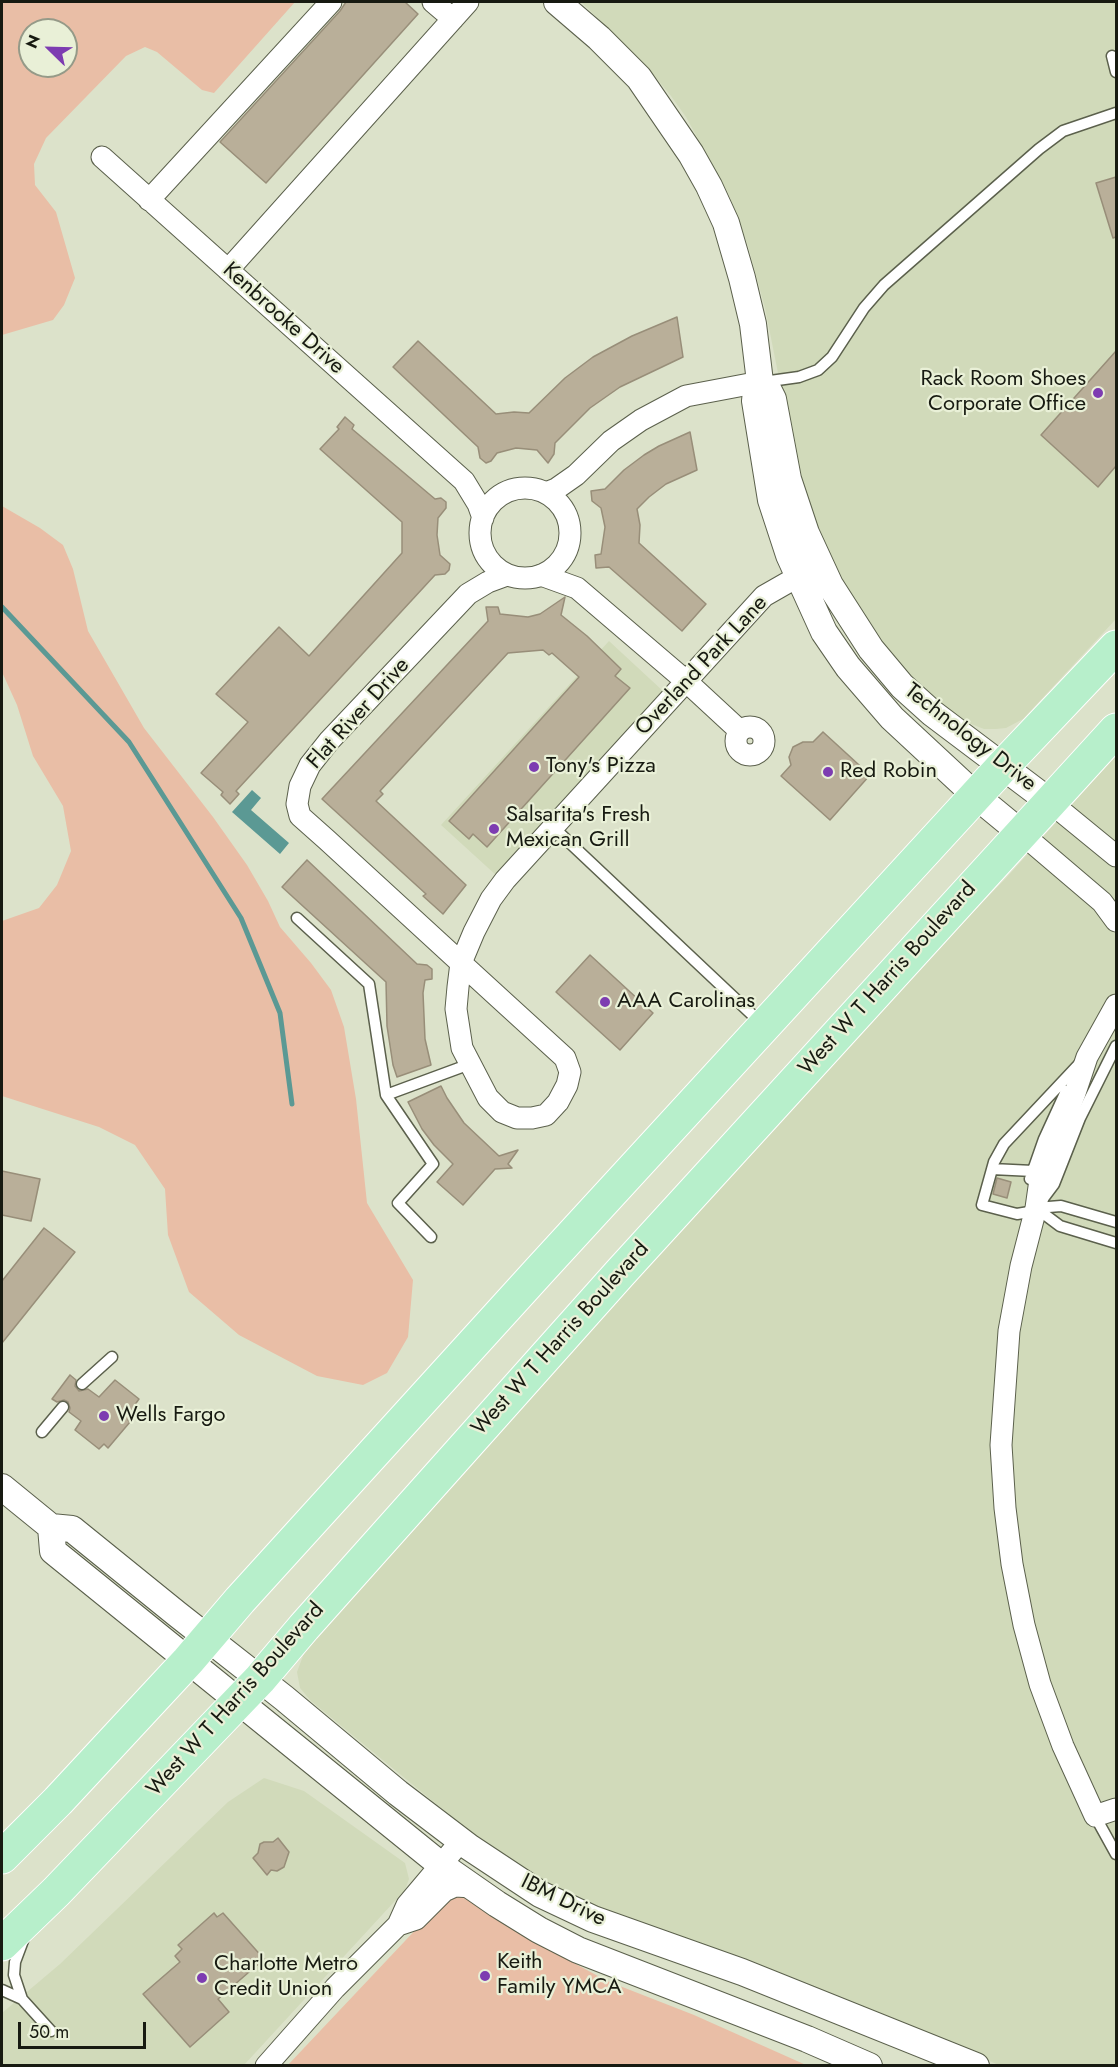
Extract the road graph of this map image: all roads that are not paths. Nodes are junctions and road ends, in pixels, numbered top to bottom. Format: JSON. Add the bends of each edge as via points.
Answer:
{"nodes":[{"id":1,"x":331,"y":2,"type":"edge"},
{"id":2,"x":433,"y":2,"type":"edge"},
{"id":3,"x":468,"y":2,"type":"edge"},
{"id":4,"x":557,"y":2,"type":"edge"},
{"id":5,"x":453,"y":19,"type":"junction"},
{"id":6,"x":1112,"y":56,"type":"dead end"},
{"id":7,"x":1116,"y":72,"type":"edge"},
{"id":8,"x":1116,"y":113,"type":"edge"},
{"id":9,"x":102,"y":158,"type":"dead end"},
{"id":10,"x":149,"y":200,"type":"junction"},
{"id":11,"x":228,"y":270,"type":"junction"},
{"id":12,"x":760,"y":382,"type":"junction"},
{"id":13,"x":576,"y":475,"type":"junction"},
{"id":14,"x":464,"y":481,"type":"junction"},
{"id":15,"x":506,"y":492,"type":"junction"},
{"id":16,"x":546,"y":493,"type":"junction"},
{"id":17,"x":563,"y":508,"type":"junction"},
{"id":18,"x":483,"y":518,"type":"junction"},
{"id":19,"x":483,"y":552,"type":"junction"},
{"id":20,"x":564,"y":554,"type":"junction"},
{"id":21,"x":507,"y":575,"type":"junction"},
{"id":22,"x":541,"y":575,"type":"junction"},
{"id":23,"x":799,"y":576,"type":"junction"},
{"id":24,"x":577,"y":588,"type":"junction"},
{"id":25,"x":468,"y":594,"type":"junction"},
{"id":26,"x":1116,"y":647,"type":"edge"},
{"id":27,"x":687,"y":682,"type":"junction"},
{"id":28,"x":1116,"y":730,"type":"edge"},
{"id":29,"x":740,"y":731,"type":"dead end"},
{"id":30,"x":1003,"y":766,"type":"junction"},
{"id":31,"x":976,"y":796,"type":"junction"},
{"id":32,"x":1050,"y":802,"type":"junction"},
{"id":33,"x":554,"y":827,"type":"junction"},
{"id":34,"x":1021,"y":833,"type":"junction"},
{"id":35,"x":1116,"y":856,"type":"edge"},
{"id":36,"x":297,"y":918,"type":"dead end"},
{"id":37,"x":1116,"y":921,"type":"edge"},
{"id":38,"x":461,"y":963,"type":"junction"},
{"id":39,"x":1116,"y":1006,"type":"edge"},
{"id":40,"x":764,"y":1026,"type":"junction"},
{"id":41,"x":1116,"y":1046,"type":"edge"},
{"id":42,"x":1087,"y":1057,"type":"junction"},
{"id":43,"x":470,"y":1064,"type":"junction"},
{"id":44,"x":386,"y":1095,"type":"junction"},
{"id":45,"x":992,"y":1169,"type":"junction"},
{"id":46,"x":1033,"y":1171,"type":"junction"},
{"id":47,"x":1036,"y":1208,"type":"junction"},
{"id":48,"x":1116,"y":1222,"type":"edge"},
{"id":49,"x":431,"y":1237,"type":"dead end"},
{"id":50,"x":1116,"y":1244,"type":"edge"},
{"id":51,"x":112,"y":1357,"type":"dead end"},
{"id":52,"x":82,"y":1384,"type":"dead end"},
{"id":53,"x":63,"y":1407,"type":"dead end"},
{"id":54,"x":42,"y":1432,"type":"dead end"},
{"id":55,"x":2,"y":1487,"type":"edge"},
{"id":56,"x":198,"y":1649,"type":"junction"},
{"id":57,"x":260,"y":1679,"type":"junction"},
{"id":58,"x":238,"y":1702,"type":"junction"},
{"id":59,"x":1116,"y":1809,"type":"edge"},
{"id":60,"x":1095,"y":1816,"type":"junction"},
{"id":61,"x":461,"y":1841,"type":"junction"},
{"id":62,"x":1116,"y":1854,"type":"edge"},
{"id":63,"x":2,"y":1857,"type":"edge"},
{"id":64,"x":441,"y":1864,"type":"junction"},
{"id":65,"x":473,"y":1887,"type":"junction"},
{"id":66,"x":56,"y":1892,"type":"junction"},
{"id":67,"x":398,"y":1925,"type":"junction"},
{"id":68,"x":2,"y":1944,"type":"edge"},
{"id":69,"x":2,"y":1990,"type":"edge"},
{"id":70,"x":22,"y":1999,"type":"junction"},
{"id":71,"x":51,"y":2031,"type":"dead end"},
{"id":72,"x":266,"y":2066,"type":"edge"},
{"id":73,"x":869,"y":2066,"type":"edge"},
{"id":74,"x":976,"y":2066,"type":"edge"}],
"edges":[{"from":1,"to":10,"type":"street"},
{"from":2,"to":5,"type":"street"},
{"from":3,"to":5,"type":"street"},
{"from":4,"to":12,"type":"street","name":"Technology Drive","via":[[639,78],[709,186],[726,223],[742,278]]},
{"from":5,"to":11,"type":"street"},
{"from":6,"to":7,"type":"lane"},
{"from":8,"to":12,"type":"lane","via":[[1063,131],[1031,155],[884,285],[832,357],[818,370]]},
{"from":9,"to":10,"type":"street","name":"Kenbrooke Drive"},
{"from":10,"to":11,"type":"street","name":"Kenbrooke Drive"},
{"from":11,"to":14,"type":"street","name":"Kenbrooke Drive"},
{"from":12,"to":13,"type":"street","via":[[686,396],[611,441]]},
{"from":12,"to":23,"type":"street","name":"Technology Drive","via":[[755,400],[771,500]]},
{"from":12,"to":30,"type":"street","name":"Technology Drive","via":[[773,399],[788,479],[800,518],[842,606],[902,686]]},
{"from":13,"to":16,"type":"street"},
{"from":13,"to":17,"type":"street"},
{"from":14,"to":15,"type":"street","name":"Kenbrooke Drive"},
{"from":14,"to":18,"type":"street","name":"Kenbrooke Drive"},
{"from":15,"to":16,"type":"street","via":[[528,488]]},
{"from":15,"to":18,"type":"street","via":[[490,504]]},
{"from":16,"to":17,"type":"street"},
{"from":17,"to":20,"type":"street","via":[[570,528]]},
{"from":18,"to":19,"type":"street","name":"Flat River Drive","via":[[479,528]]},
{"from":19,"to":21,"type":"street","via":[[493,566]]},
{"from":19,"to":25,"type":"street","name":"Flat River Drive"},
{"from":20,"to":22,"type":"street","via":[[558,564]]},
{"from":20,"to":24,"type":"street"},
{"from":21,"to":22,"type":"street","name":"Flat River Drive","via":[[526,579]]},
{"from":21,"to":25,"type":"street","name":"Flat River Drive"},
{"from":22,"to":24,"type":"street"},
{"from":23,"to":27,"type":"street","name":"Overland Park Lane","via":[[764,596]]},
{"from":23,"to":31,"type":"street","name":"Technology Drive","via":[[824,632],[852,673],[892,718]]},
{"from":24,"to":27,"type":"street"},
{"from":25,"to":38,"type":"street","name":"Flat River Drive","via":[[329,741],[310,765],[297,804],[300,816]]},
{"from":26,"to":30,"type":"main road"},
{"from":27,"to":29,"type":"street"},
{"from":27,"to":33,"type":"street","name":"Overland Park Lane"},
{"from":28,"to":32,"type":"main road","name":"West W T Harris Boulevard"},
{"from":30,"to":31,"type":"main road"},
{"from":30,"to":32,"type":"street","name":"Technology Drive"},
{"from":31,"to":34,"type":"street","name":"Technology Drive"},
{"from":31,"to":40,"type":"main road"},
{"from":32,"to":34,"type":"main road","name":"West W T Harris Boulevard"},
{"from":32,"to":35,"type":"street"},
{"from":33,"to":38,"type":"street","name":"Overland Park Lane","via":[[491,899]]},
{"from":33,"to":40,"type":"lane"},
{"from":34,"to":37,"type":"street","via":[[1102,902]]},
{"from":34,"to":57,"type":"main road","name":"West W T Harris Boulevard","via":[[628,1264]]},
{"from":36,"to":44,"type":"lane","via":[[369,984]]},
{"from":38,"to":43,"type":"street","name":"Flat River Drive","via":[[456,1009],[462,1048]]},
{"from":38,"to":43,"type":"street","name":"Flat River Drive","via":[[565,1059],[570,1072],[558,1102],[546,1115],[517,1118],[502,1112],[488,1098]]},
{"from":39,"to":42,"type":"street"},
{"from":40,"to":56,"type":"main road"},
{"from":41,"to":47,"type":"lane","via":[[1080,1118],[1054,1184]]},
{"from":42,"to":45,"type":"lane","via":[[1004,1144]]},
{"from":42,"to":46,"type":"lane","via":[[1058,1105]]},
{"from":42,"to":47,"type":"street","via":[[1040,1180]]},
{"from":43,"to":44,"type":"lane"},
{"from":44,"to":49,"type":"lane","via":[[433,1164],[398,1203]]},
{"from":45,"to":46,"type":"lane"},
{"from":45,"to":47,"type":"lane","via":[[982,1205],[1017,1214]]},
{"from":46,"to":47,"type":"lane","via":[[1030,1186]]},
{"from":47,"to":48,"type":"lane","via":[[1061,1206]]},
{"from":47,"to":50,"type":"lane","via":[[1060,1226]]},
{"from":47,"to":60,"type":"street","via":[[1017,1286],[1006,1358],[1001,1445],[1005,1508],[1017,1596],[1032,1658],[1062,1746]]},
{"from":51,"to":52,"type":"lane"},
{"from":53,"to":54,"type":"lane"},
{"from":55,"to":56,"type":"street","via":[[51,1527],[72,1529],[177,1614]]},
{"from":56,"to":57,"type":"street","name":"IBM Drive"},
{"from":56,"to":58,"type":"street","name":"IBM Drive"},
{"from":56,"to":63,"type":"main road"},
{"from":57,"to":58,"type":"main road","name":"West W T Harris Boulevard"},
{"from":57,"to":61,"type":"street","name":"IBM Drive"},
{"from":58,"to":64,"type":"street","name":"IBM Drive"},
{"from":58,"to":66,"type":"main road","name":"West W T Harris Boulevard"},
{"from":59,"to":60,"type":"street"},
{"from":60,"to":62,"type":"lane"},
{"from":61,"to":64,"type":"street"},
{"from":61,"to":74,"type":"street","name":"IBM Drive","via":[[540,1894],[593,1919],[742,1972]]},
{"from":64,"to":65,"type":"street","name":"IBM Drive"},
{"from":64,"to":67,"type":"street","via":[[407,1905]]},
{"from":65,"to":67,"type":"street","via":[[455,1886],[444,1891],[416,1919]]},
{"from":65,"to":73,"type":"street","name":"IBM Drive","via":[[578,1950]]},
{"from":66,"to":68,"type":"main road","name":"West W T Harris Boulevard"},
{"from":66,"to":70,"type":"lane","via":[[21,1942],[14,1975]]},
{"from":67,"to":72,"type":"street"},
{"from":69,"to":70,"type":"lane"},
{"from":70,"to":71,"type":"lane"}]}
